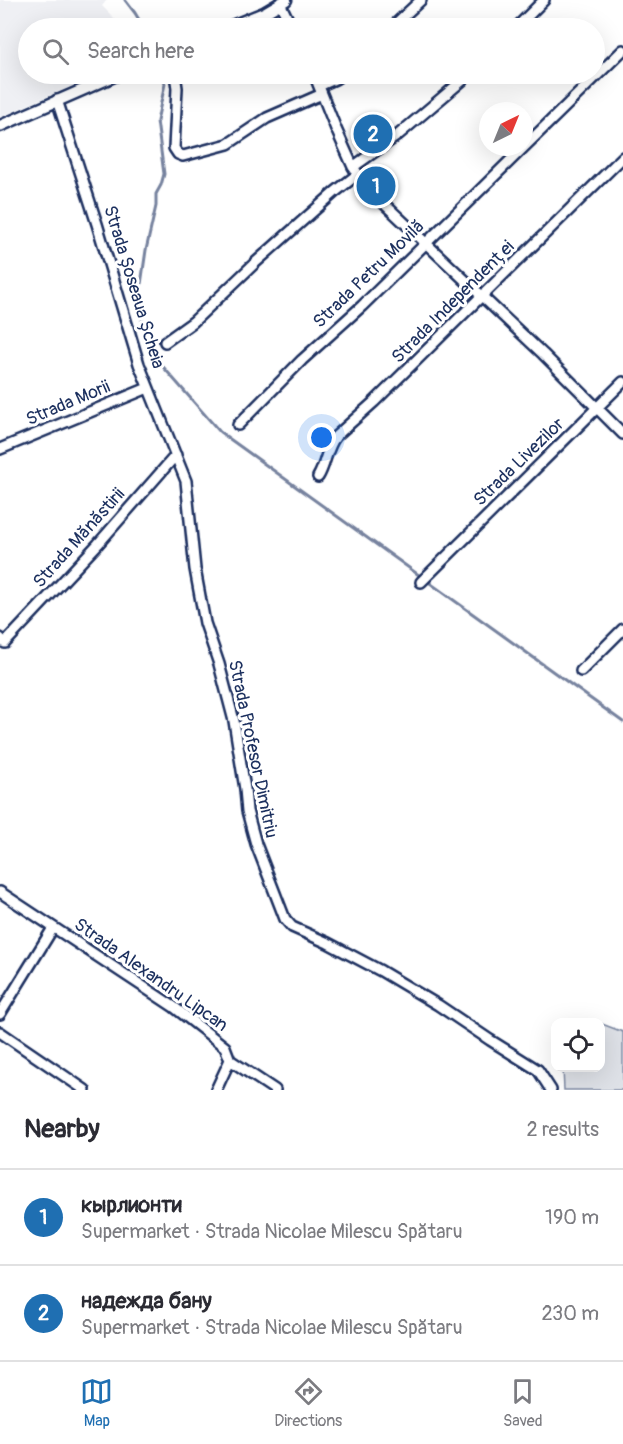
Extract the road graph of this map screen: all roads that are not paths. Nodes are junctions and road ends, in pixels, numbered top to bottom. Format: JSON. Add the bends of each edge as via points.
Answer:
{"nodes":[{"id":1,"x":421,"y":0,"type":"edge"},
{"id":2,"x":544,"y":0,"type":"edge"},
{"id":3,"x":283,"y":2,"type":"edge"},
{"id":4,"x":252,"y":18,"type":"edge"},
{"id":5,"x":289,"y":18,"type":"edge"},
{"id":6,"x":402,"y":18,"type":"edge"},
{"id":7,"x":526,"y":18,"type":"edge"},
{"id":8,"x":623,"y":50,"type":"edge"},
{"id":9,"x":605,"y":68,"type":"edge"},
{"id":10,"x":95,"y":84,"type":"edge"},
{"id":11,"x":176,"y":84,"type":"edge"},
{"id":12,"x":318,"y":84,"type":"edge"},
{"id":13,"x":326,"y":84,"type":"edge"},
{"id":14,"x":458,"y":84,"type":"edge"},
{"id":15,"x":588,"y":84,"type":"edge"},
{"id":16,"x":321,"y":90,"type":"junction"},
{"id":17,"x":57,"y":100,"type":"junction"},
{"id":18,"x":0,"y":126,"type":"edge"},
{"id":19,"x":533,"y":138,"type":"edge"},
{"id":20,"x":515,"y":156,"type":"edge"},
{"id":21,"x":623,"y":158,"type":"edge"},
{"id":22,"x":356,"y":171,"type":"junction"},
{"id":23,"x":426,"y":242,"type":"junction"},
{"id":24,"x":482,"y":296,"type":"junction"},
{"id":25,"x":165,"y":342,"type":"dead end"},
{"id":26,"x":623,"y":382,"type":"edge"},
{"id":27,"x":148,"y":388,"type":"junction"},
{"id":28,"x":597,"y":409,"type":"junction"},
{"id":29,"x":238,"y":425,"type":"dead end"},
{"id":30,"x":623,"y":434,"type":"edge"},
{"id":31,"x":0,"y":450,"type":"edge"},
{"id":32,"x":176,"y":455,"type":"junction"},
{"id":33,"x":318,"y":477,"type":"dead end"},
{"id":34,"x":186,"y":481,"type":"joint"},
{"id":35,"x":421,"y":582,"type":"dead end"},
{"id":36,"x":623,"y":629,"type":"edge"},
{"id":37,"x":2,"y":641,"type":"edge"},
{"id":38,"x":581,"y":671,"type":"dead end"},
{"id":39,"x":0,"y":892,"type":"edge"},
{"id":40,"x":53,"y":928,"type":"junction"},
{"id":41,"x":0,"y":1014,"type":"edge"},
{"id":42,"x":0,"y":1032,"type":"edge"},
{"id":43,"x":230,"y":1060,"type":"junction"},
{"id":44,"x":85,"y":1090,"type":"edge"},
{"id":45,"x":216,"y":1090,"type":"edge"},
{"id":46,"x":276,"y":1090,"type":"edge"},
{"id":47,"x":551,"y":1090,"type":"edge"}],
"edges":[{"from":1,"to":6,"type":"street"},
{"from":2,"to":7,"type":"street"},
{"from":3,"to":4,"type":"main road"},
{"from":3,"to":5,"type":"street"},
{"from":8,"to":9,"type":"street","name":"Strada Petru Movilă"},
{"from":10,"to":17,"type":"main road"},
{"from":11,"to":16,"type":"street","via":[[174,148],[183,156],[228,144]]},
{"from":12,"to":16,"type":"street"},
{"from":13,"to":16,"type":"street"},
{"from":14,"to":22,"type":"street"},
{"from":15,"to":19,"type":"street","name":"Strada Petru Movilă"},
{"from":16,"to":22,"type":"street"},
{"from":17,"to":18,"type":"main road"},
{"from":17,"to":27,"type":"street","name":"Strada Șoseaua Șcheia"},
{"from":20,"to":23,"type":"street","name":"Strada Petru Movilă"},
{"from":21,"to":24,"type":"street","name":"Strada Independenței"},
{"from":22,"to":23,"type":"street","via":[[377,197]]},
{"from":22,"to":25,"type":"street","via":[[200,316]]},
{"from":23,"to":24,"type":"street"},
{"from":23,"to":29,"type":"street","name":"Strada Petru Movilă"},
{"from":24,"to":28,"type":"street"},
{"from":24,"to":33,"type":"street","name":"Strada Independenței","via":[[336,436]]},
{"from":26,"to":28,"type":"street","name":"Strada Livezilor"},
{"from":27,"to":31,"type":"street","name":"Strada Morii"},
{"from":27,"to":32,"type":"street","name":"Strada Șoseaua Șcheia"},
{"from":28,"to":30,"type":"street"},
{"from":28,"to":35,"type":"street","name":"Strada Livezilor"},
{"from":32,"to":34,"type":"street","name":"Strada Șoseaua Șcheia"},
{"from":32,"to":37,"type":"street","name":"Strada Mănăstirii","via":[[98,544]]},
{"from":34,"to":47,"type":"street","name":"Strada Profesor Dimitriu","via":[[205,623],[234,721],[247,811],[285,919],[292,927],[381,971],[438,1005],[538,1070]]},
{"from":36,"to":38,"type":"street"},
{"from":39,"to":40,"type":"street","name":"Strada Alexandru Lipcan"},
{"from":40,"to":41,"type":"street"},
{"from":40,"to":43,"type":"street","name":"Strada Alexandru Lipcan","via":[[174,1007],[225,1047]]},
{"from":42,"to":44,"type":"street"},
{"from":43,"to":45,"type":"street"},
{"from":43,"to":46,"type":"street","name":"Strada Alexandru Lipcan"}]}
